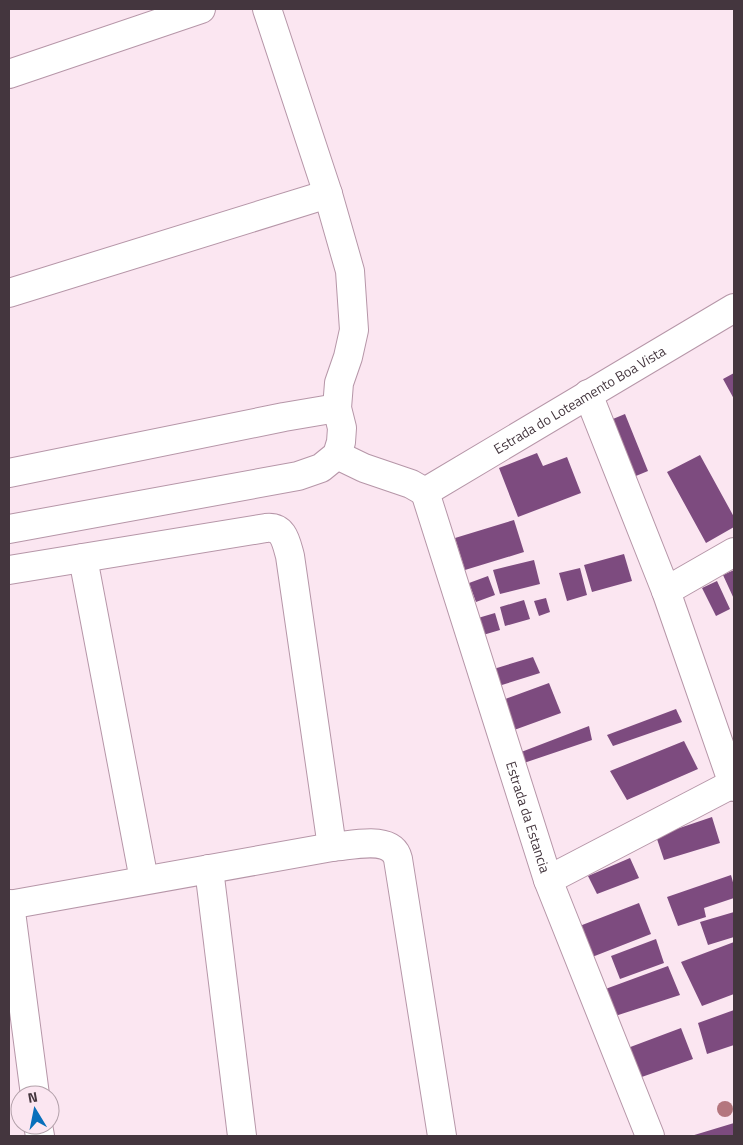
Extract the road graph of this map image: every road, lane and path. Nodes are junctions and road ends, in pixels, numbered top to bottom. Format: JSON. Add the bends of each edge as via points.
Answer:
{"nodes":[{"id":1,"x":201,"y":9,"type":"edge"},
{"id":2,"x":267,"y":9,"type":"edge"},
{"id":3,"x":9,"y":74,"type":"edge"},
{"id":4,"x":328,"y":194,"type":"junction"},
{"id":5,"x":9,"y":293,"type":"edge"},
{"id":6,"x":734,"y":308,"type":"edge"},
{"id":7,"x":588,"y":394,"type":"junction"},
{"id":8,"x":337,"y":408,"type":"junction"},
{"id":9,"x":337,"y":455,"type":"junction"},
{"id":10,"x":9,"y":473,"type":"edge"},
{"id":11,"x":425,"y":492,"type":"junction"},
{"id":12,"x":9,"y":529,"type":"edge"},
{"id":13,"x":734,"y":552,"type":"edge"},
{"id":14,"x":83,"y":558,"type":"junction"},
{"id":15,"x":9,"y":570,"type":"edge"},
{"id":16,"x":666,"y":591,"type":"junction"},
{"id":17,"x":734,"y":785,"type":"edge"},
{"id":18,"x":332,"y":847,"type":"junction"},
{"id":19,"x":209,"y":869,"type":"junction"},
{"id":20,"x":144,"y":880,"type":"junction"},
{"id":21,"x":548,"y":880,"type":"junction"},
{"id":22,"x":10,"y":904,"type":"edge"},
{"id":23,"x":33,"y":1085,"type":"edge"},
{"id":24,"x":242,"y":1136,"type":"edge"},
{"id":25,"x":442,"y":1136,"type":"edge"},
{"id":26,"x":650,"y":1136,"type":"edge"}],
"edges":[{"from":1,"to":3,"type":"street"},
{"from":2,"to":4,"type":"street"},
{"from":4,"to":5,"type":"street"},
{"from":4,"to":8,"type":"street","via":[[350,271],[354,330],[339,383]]},
{"from":6,"to":7,"type":"street","name":"Estrada do Loteamento Boa Vista"},
{"from":7,"to":11,"type":"street","name":"Estrada do Loteamento Boa Vista"},
{"from":7,"to":16,"type":"street"},
{"from":8,"to":9,"type":"street","via":[[342,428]]},
{"from":8,"to":10,"type":"street"},
{"from":9,"to":11,"type":"street"},
{"from":9,"to":12,"type":"street","via":[[321,468],[298,476]]},
{"from":11,"to":21,"type":"street","name":"Estrada da Estancia"},
{"from":13,"to":16,"type":"street"},
{"from":14,"to":15,"type":"street"},
{"from":14,"to":18,"type":"street","via":[[272,527],[279,530],[290,556]]},
{"from":14,"to":20,"type":"street"},
{"from":16,"to":17,"type":"street"},
{"from":17,"to":21,"type":"street"},
{"from":18,"to":19,"type":"street"},
{"from":18,"to":25,"type":"street","via":[[376,843],[389,846],[396,853]]},
{"from":19,"to":20,"type":"street"},
{"from":19,"to":24,"type":"street"},
{"from":20,"to":22,"type":"street"},
{"from":21,"to":26,"type":"street","name":"Estrada da Estancia"},
{"from":22,"to":23,"type":"street"}]}
